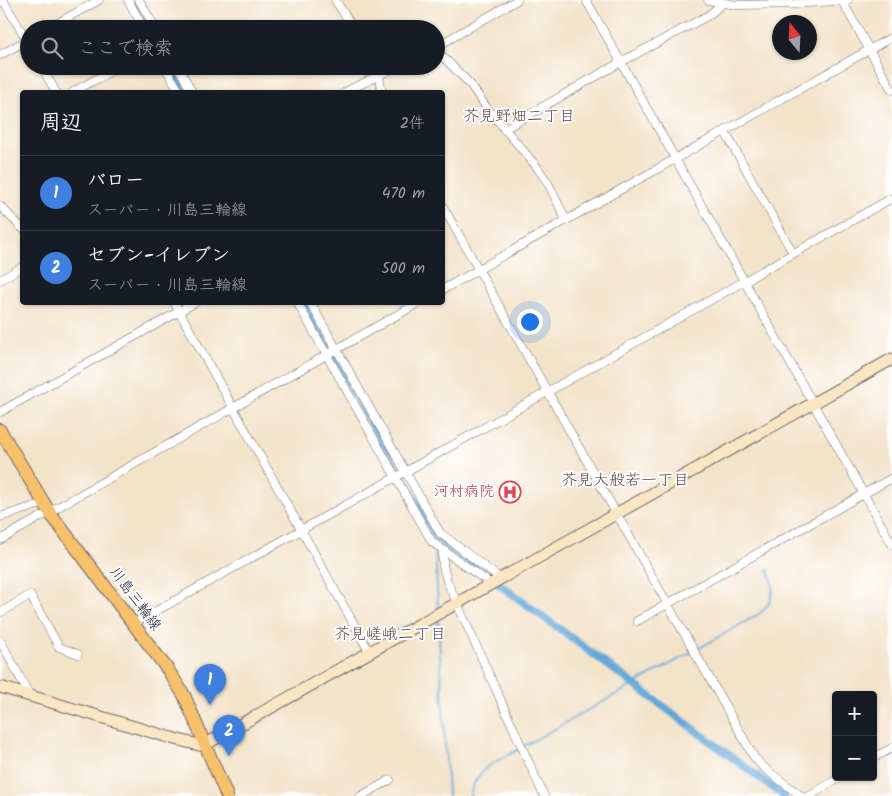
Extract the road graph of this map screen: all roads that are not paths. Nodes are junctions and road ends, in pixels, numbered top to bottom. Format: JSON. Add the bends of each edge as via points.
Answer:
{"nodes":[{"id":1,"x":3,"y":0,"type":"edge"},
{"id":2,"x":99,"y":0,"type":"edge"},
{"id":3,"x":128,"y":0,"type":"edge"},
{"id":4,"x":140,"y":0,"type":"edge"},
{"id":5,"x":335,"y":0,"type":"edge"},
{"id":6,"x":517,"y":0,"type":"edge"},
{"id":7,"x":586,"y":0,"type":"edge"},
{"id":8,"x":708,"y":0,"type":"edge"},
{"id":9,"x":848,"y":0,"type":"edge"},
{"id":10,"x":842,"y":1,"type":"edge"},
{"id":11,"x":756,"y":2,"type":"edge"},
{"id":12,"x":723,"y":3,"type":"junction"},
{"id":13,"x":63,"y":20,"type":"edge"},
{"id":14,"x":139,"y":20,"type":"edge"},
{"id":15,"x":151,"y":20,"type":"edge"},
{"id":16,"x":348,"y":20,"type":"edge"},
{"id":17,"x":20,"y":28,"type":"edge"},
{"id":18,"x":892,"y":37,"type":"edge"},
{"id":19,"x":445,"y":44,"type":"edge"},
{"id":20,"x":20,"y":45,"type":"edge"},
{"id":21,"x":870,"y":50,"type":"junction"},
{"id":22,"x":0,"y":55,"type":"edge"},
{"id":23,"x":445,"y":58,"type":"edge"},
{"id":24,"x":621,"y":62,"type":"junction"},
{"id":25,"x":46,"y":75,"type":"edge"},
{"id":26,"x":104,"y":75,"type":"edge"},
{"id":27,"x":170,"y":75,"type":"edge"},
{"id":28,"x":183,"y":75,"type":"edge"},
{"id":29,"x":379,"y":76,"type":"joint"},
{"id":30,"x":55,"y":90,"type":"edge"},
{"id":31,"x":77,"y":90,"type":"edge"},
{"id":32,"x":179,"y":90,"type":"edge"},
{"id":33,"x":191,"y":90,"type":"edge"},
{"id":34,"x":349,"y":90,"type":"edge"},
{"id":35,"x":382,"y":90,"type":"edge"},
{"id":36,"x":892,"y":90,"type":"edge"},
{"id":37,"x":504,"y":129,"type":"junction"},
{"id":38,"x":724,"y":132,"type":"junction"},
{"id":39,"x":676,"y":159,"type":"junction"},
{"id":40,"x":892,"y":198,"type":"edge"},
{"id":41,"x":0,"y":206,"type":"edge"},
{"id":42,"x":445,"y":210,"type":"edge"},
{"id":43,"x":566,"y":220,"type":"junction"},
{"id":44,"x":20,"y":226,"type":"edge"},
{"id":45,"x":793,"y":254,"type":"junction"},
{"id":46,"x":20,"y":268,"type":"edge"},
{"id":47,"x":480,"y":269,"type":"junction"},
{"id":48,"x":0,"y":280,"type":"edge"},
{"id":49,"x":744,"y":281,"type":"junction"},
{"id":50,"x":445,"y":288,"type":"edge"},
{"id":51,"x":176,"y":305,"type":"edge"},
{"id":52,"x":191,"y":305,"type":"edge"},
{"id":53,"x":298,"y":305,"type":"edge"},
{"id":54,"x":312,"y":305,"type":"edge"},
{"id":55,"x":415,"y":305,"type":"edge"},
{"id":56,"x":179,"y":312,"type":"junction"},
{"id":57,"x":337,"y":350,"type":"junction"},
{"id":58,"x":326,"y":355,"type":"junction"},
{"id":59,"x":892,"y":359,"type":"edge"},
{"id":60,"x":548,"y":391,"type":"junction"},
{"id":61,"x":813,"y":403,"type":"junction"},
{"id":62,"x":233,"y":409,"type":"junction"},
{"id":63,"x":0,"y":412,"type":"edge"},
{"id":64,"x":0,"y":430,"type":"edge"},
{"id":65,"x":405,"y":472,"type":"junction"},
{"id":66,"x":395,"y":478,"type":"junction"},
{"id":67,"x":892,"y":478,"type":"edge"},
{"id":68,"x":864,"y":494,"type":"junction"},
{"id":69,"x":47,"y":508,"type":"junction"},
{"id":70,"x":616,"y":514,"type":"junction"},
{"id":71,"x":0,"y":517,"type":"edge"},
{"id":72,"x":301,"y":530,"type":"junction"},
{"id":73,"x":0,"y":540,"type":"edge"},
{"id":74,"x":892,"y":544,"type":"edge"},
{"id":75,"x":443,"y":550,"type":"junction"},
{"id":76,"x":496,"y":582,"type":"junction"},
{"id":77,"x":457,"y":603,"type":"junction"},
{"id":78,"x":667,"y":605,"type":"junction"},
{"id":79,"x":0,"y":613,"type":"edge"},
{"id":80,"x":637,"y":621,"type":"dead end"},
{"id":81,"x":133,"y":624,"type":"junction"},
{"id":82,"x":0,"y":640,"type":"edge"},
{"id":83,"x":370,"y":653,"type":"junction"},
{"id":84,"x":78,"y":654,"type":"dead end"},
{"id":85,"x":0,"y":687,"type":"edge"},
{"id":86,"x":30,"y":696,"type":"junction"},
{"id":87,"x":206,"y":744,"type":"junction"},
{"id":88,"x":892,"y":748,"type":"edge"},
{"id":89,"x":877,"y":756,"type":"edge"},
{"id":90,"x":390,"y":780,"type":"dead end"},
{"id":91,"x":834,"y":781,"type":"edge"},
{"id":92,"x":227,"y":796,"type":"edge"},
{"id":93,"x":361,"y":796,"type":"edge"},
{"id":94,"x":544,"y":796,"type":"edge"},
{"id":95,"x":801,"y":796,"type":"edge"},
{"id":96,"x":810,"y":796,"type":"edge"}],
"edges":[{"from":1,"to":17,"type":"street"},
{"from":2,"to":13,"type":"street"},
{"from":3,"to":14,"type":"street"},
{"from":4,"to":15,"type":"street"},
{"from":5,"to":16,"type":"street"},
{"from":6,"to":19,"type":"street"},
{"from":7,"to":24,"type":"street"},
{"from":8,"to":12,"type":"street"},
{"from":9,"to":10,"type":"street"},
{"from":10,"to":11,"type":"street"},
{"from":10,"to":21,"type":"street"},
{"from":11,"to":12,"type":"street"},
{"from":12,"to":24,"type":"street","via":[[709,15]]},
{"from":18,"to":21,"type":"street"},
{"from":20,"to":22,"type":"street"},
{"from":21,"to":36,"type":"street"},
{"from":21,"to":38,"type":"street"},
{"from":23,"to":37,"type":"street","via":[[469,83]]},
{"from":24,"to":37,"type":"street"},
{"from":24,"to":39,"type":"street"},
{"from":25,"to":30,"type":"street"},
{"from":26,"to":31,"type":"street"},
{"from":27,"to":32,"type":"street"},
{"from":28,"to":33,"type":"street"},
{"from":29,"to":34,"type":"street"},
{"from":29,"to":35,"type":"street"},
{"from":37,"to":43,"type":"street","via":[[548,183]]},
{"from":38,"to":39,"type":"street"},
{"from":38,"to":45,"type":"street"},
{"from":39,"to":43,"type":"street"},
{"from":39,"to":49,"type":"street"},
{"from":40,"to":45,"type":"street"},
{"from":41,"to":44,"type":"street"},
{"from":42,"to":47,"type":"street"},
{"from":43,"to":47,"type":"street"},
{"from":45,"to":49,"type":"street"},
{"from":46,"to":48,"type":"street"},
{"from":47,"to":50,"type":"street"},
{"from":47,"to":60,"type":"street"},
{"from":49,"to":60,"type":"street"},
{"from":49,"to":61,"type":"street"},
{"from":51,"to":56,"type":"street"},
{"from":52,"to":56,"type":"street"},
{"from":53,"to":58,"type":"street"},
{"from":54,"to":57,"type":"street"},
{"from":55,"to":57,"type":"street"},
{"from":56,"to":62,"type":"street"},
{"from":56,"to":63,"type":"street"},
{"from":57,"to":58,"type":"street"},
{"from":57,"to":65,"type":"street"},
{"from":58,"to":62,"type":"street"},
{"from":58,"to":66,"type":"street"},
{"from":59,"to":61,"type":"street"},
{"from":60,"to":65,"type":"street"},
{"from":60,"to":70,"type":"street"},
{"from":61,"to":68,"type":"street"},
{"from":61,"to":70,"type":"street"},
{"from":62,"to":69,"type":"street"},
{"from":62,"to":72,"type":"street"},
{"from":64,"to":69,"type":"main road","name":"川島三輪線"},
{"from":65,"to":66,"type":"street"},
{"from":65,"to":76,"type":"street","via":[[440,533]]},
{"from":66,"to":72,"type":"street"},
{"from":66,"to":75,"type":"street","via":[[432,542]]},
{"from":67,"to":68,"type":"street"},
{"from":68,"to":74,"type":"street"},
{"from":68,"to":78,"type":"street"},
{"from":69,"to":71,"type":"street"},
{"from":69,"to":73,"type":"street"},
{"from":69,"to":81,"type":"main road","name":"川島三輪線"},
{"from":70,"to":76,"type":"street"},
{"from":70,"to":78,"type":"street"},
{"from":72,"to":81,"type":"street"},
{"from":72,"to":83,"type":"street"},
{"from":75,"to":76,"type":"street"},
{"from":75,"to":77,"type":"street","via":[[443,566]]},
{"from":76,"to":77,"type":"street"},
{"from":77,"to":83,"type":"street"},
{"from":77,"to":94,"type":"street"},
{"from":78,"to":80,"type":"street"},
{"from":78,"to":95,"type":"street","via":[[754,756],[763,767]]},
{"from":79,"to":84,"type":"street","via":[[30,595],[59,646]]},
{"from":81,"to":87,"type":"main road","name":"川島三輪線","via":[[184,695]]},
{"from":82,"to":86,"type":"street"},
{"from":83,"to":87,"type":"street"},
{"from":85,"to":86,"type":"street"},
{"from":86,"to":87,"type":"street","via":[[175,739]]},
{"from":87,"to":92,"type":"main road","name":"川島三輪線"},
{"from":88,"to":89,"type":"street"},
{"from":90,"to":93,"type":"street"},
{"from":91,"to":96,"type":"street"}]}
